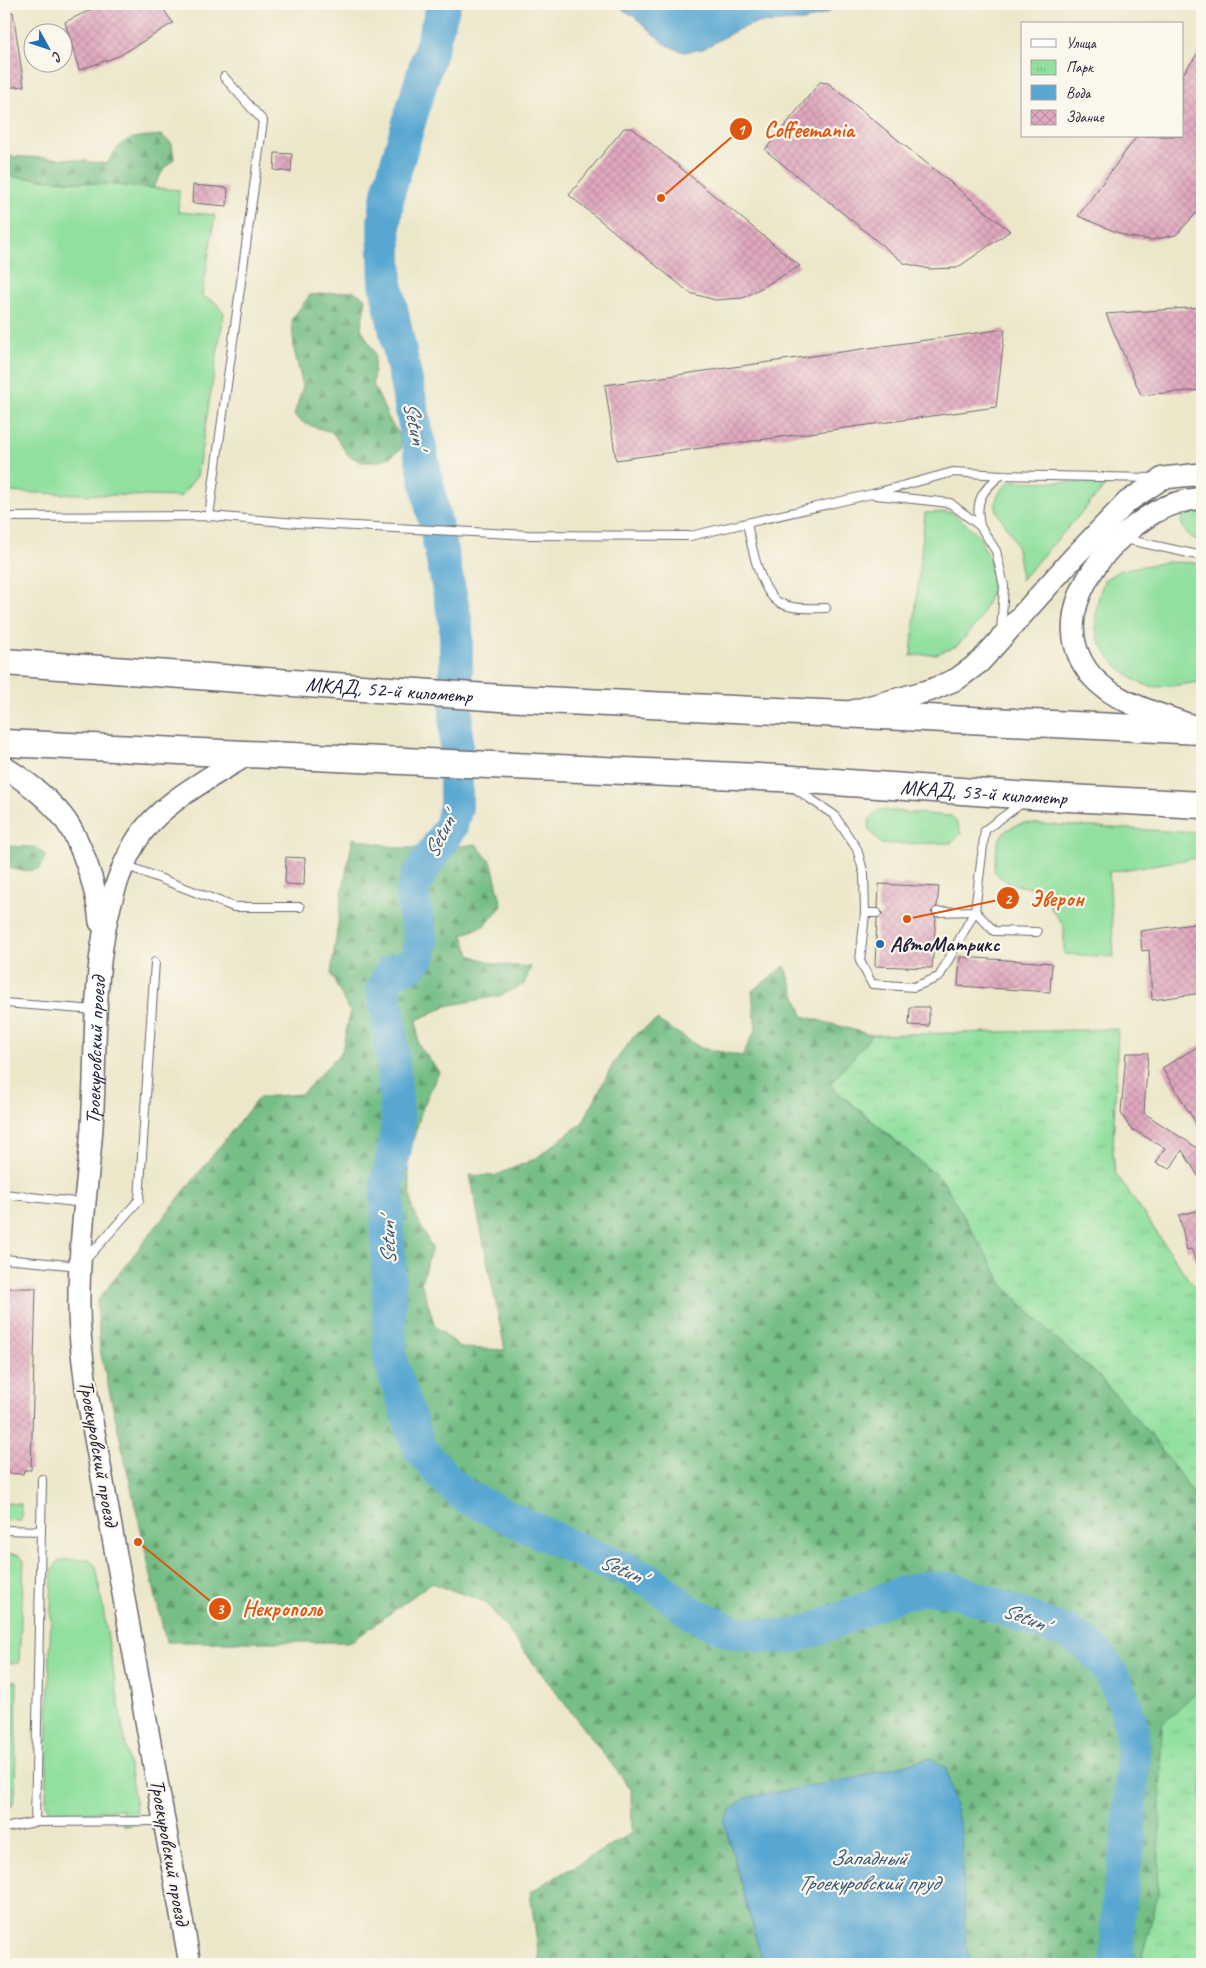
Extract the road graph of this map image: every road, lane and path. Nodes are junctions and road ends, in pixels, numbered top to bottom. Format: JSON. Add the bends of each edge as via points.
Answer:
{"nodes":[{"id":1,"x":224,"y":77,"type":"dead end"},
{"id":2,"x":1202,"y":474,"type":"edge"},
{"id":3,"x":1001,"y":475,"type":"junction"},
{"id":4,"x":1163,"y":478,"type":"junction"},
{"id":5,"x":872,"y":494,"type":"junction"},
{"id":6,"x":1202,"y":498,"type":"edge"},
{"id":7,"x":209,"y":516,"type":"junction"},
{"id":8,"x":4,"y":517,"type":"edge"},
{"id":9,"x":747,"y":523,"type":"junction"},
{"id":10,"x":980,"y":526,"type":"junction"},
{"id":11,"x":1121,"y":538,"type":"junction"},
{"id":12,"x":1202,"y":556,"type":"edge"},
{"id":13,"x":826,"y":608,"type":"dead end"},
{"id":14,"x":1001,"y":639,"type":"junction"},
{"id":15,"x":4,"y":662,"type":"edge"},
{"id":16,"x":839,"y":714,"type":"junction"},
{"id":17,"x":1202,"y":730,"type":"edge"},
{"id":18,"x":4,"y":743,"type":"edge"},
{"id":19,"x":250,"y":753,"type":"junction"},
{"id":20,"x":4,"y":768,"type":"edge"},
{"id":21,"x":773,"y":777,"type":"junction"},
{"id":22,"x":1031,"y":796,"type":"junction"},
{"id":23,"x":1170,"y":804,"type":"junction"},
{"id":24,"x":1202,"y":805,"type":"edge"},
{"id":25,"x":1202,"y":814,"type":"edge"},
{"id":26,"x":123,"y":864,"type":"junction"},
{"id":27,"x":300,"y":907,"type":"dead end"},
{"id":28,"x":974,"y":911,"type":"junction"},
{"id":29,"x":937,"y":912,"type":"dead end"},
{"id":30,"x":864,"y":913,"type":"junction"},
{"id":31,"x":878,"y":913,"type":"dead end"},
{"id":32,"x":1037,"y":932,"type":"dead end"},
{"id":33,"x":102,"y":937,"type":"junction"},
{"id":34,"x":155,"y":962,"type":"dead end"},
{"id":35,"x":4,"y":1003,"type":"edge"},
{"id":36,"x":98,"y":1010,"type":"junction"},
{"id":37,"x":4,"y":1194,"type":"edge"},
{"id":38,"x":85,"y":1203,"type":"junction"},
{"id":39,"x":4,"y":1258,"type":"edge"},
{"id":40,"x":80,"y":1266,"type":"junction"},
{"id":41,"x":42,"y":1479,"type":"dead end"},
{"id":42,"x":4,"y":1530,"type":"edge"},
{"id":43,"x":41,"y":1531,"type":"junction"},
{"id":44,"x":164,"y":1821,"type":"junction"},
{"id":45,"x":35,"y":1822,"type":"junction"},
{"id":46,"x":4,"y":1828,"type":"edge"},
{"id":47,"x":190,"y":1964,"type":"edge"}],
"edges":[{"from":1,"to":7,"type":"lane","via":[[262,122]]},
{"from":2,"to":4,"type":"street"},
{"from":3,"to":4,"type":"lane"},
{"from":3,"to":5,"type":"lane","via":[[953,472]]},
{"from":3,"to":10,"type":"lane","via":[[981,494],[977,510]]},
{"from":4,"to":14,"type":"street","via":[[1127,502]]},
{"from":5,"to":9,"type":"lane"},
{"from":5,"to":10,"type":"lane","via":[[950,503]]},
{"from":6,"to":11,"type":"street","via":[[1156,511]]},
{"from":7,"to":8,"type":"lane"},
{"from":7,"to":9,"type":"lane","via":[[297,524],[529,535],[690,536]]},
{"from":9,"to":13,"type":"lane","via":[[756,566],[779,603],[799,608]]},
{"from":10,"to":14,"type":"lane","via":[[996,552],[1004,586]]},
{"from":11,"to":12,"type":"lane"},
{"from":11,"to":17,"type":"street","via":[[1099,560],[1074,612],[1073,633],[1078,654],[1087,671],[1101,685],[1125,700]]},
{"from":14,"to":16,"type":"street","via":[[980,662],[957,679],[931,690]]},
{"from":15,"to":16,"type":"highway","name":"МКАД, 52-й километр","via":[[500,698]]},
{"from":16,"to":17,"type":"highway"},
{"from":18,"to":19,"type":"highway"},
{"from":19,"to":21,"type":"highway"},
{"from":19,"to":26,"type":"street","name":"Троекуровский проезд","via":[[190,790],[155,818],[136,840]]},
{"from":20,"to":33,"type":"street","name":"Троекуровский проезд","via":[[60,812],[84,854],[98,899]]},
{"from":21,"to":22,"type":"highway","name":"МКАД, 53-й километр"},
{"from":21,"to":30,"type":"lane","via":[[834,815],[858,849],[864,874]]},
{"from":22,"to":23,"type":"highway","name":"МКАД, 53-й километр"},
{"from":22,"to":28,"type":"lane","via":[[985,830]]},
{"from":23,"to":24,"type":"highway","name":"МКАД, 53-й километр"},
{"from":23,"to":25,"type":"street"},
{"from":26,"to":27,"type":"lane","via":[[234,907]]},
{"from":26,"to":33,"type":"street","name":"Троекуровский проезд"},
{"from":28,"to":29,"type":"lane"},
{"from":28,"to":30,"type":"lane","via":[[939,977],[914,987],[872,984],[860,961]]},
{"from":28,"to":32,"type":"lane","via":[[994,931]]},
{"from":30,"to":31,"type":"lane"},
{"from":33,"to":36,"type":"street","name":"Троекуровский проезд"},
{"from":34,"to":40,"type":"lane","via":[[139,1200]]},
{"from":35,"to":36,"type":"lane"},
{"from":36,"to":38,"type":"street","name":"Троекуровский проезд"},
{"from":37,"to":38,"type":"lane"},
{"from":38,"to":40,"type":"street","name":"Троекуровский проезд"},
{"from":39,"to":40,"type":"lane"},
{"from":40,"to":44,"type":"street","name":"Троекуровский проезд","via":[[80,1340],[87,1394]]},
{"from":41,"to":43,"type":"lane"},
{"from":42,"to":43,"type":"lane"},
{"from":43,"to":45,"type":"lane"},
{"from":44,"to":45,"type":"lane"},
{"from":44,"to":47,"type":"street","name":"Троекуровский проезд"},
{"from":45,"to":46,"type":"lane"}]}
